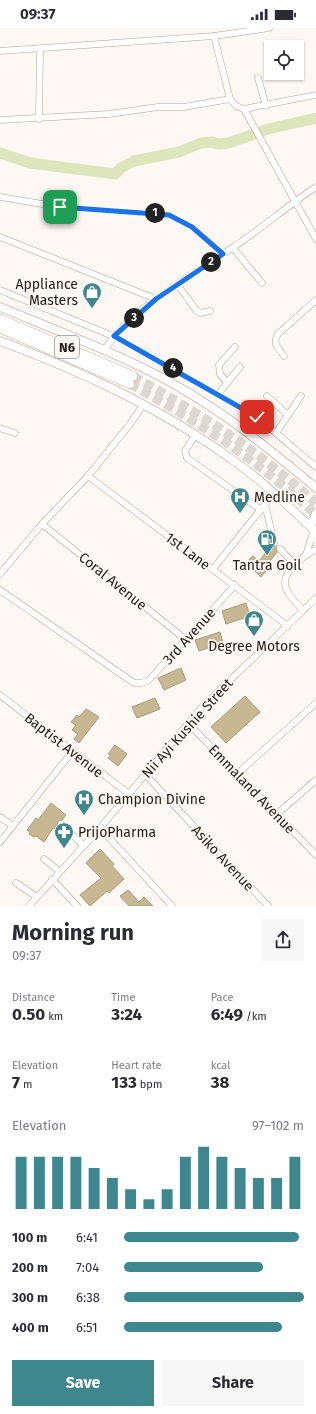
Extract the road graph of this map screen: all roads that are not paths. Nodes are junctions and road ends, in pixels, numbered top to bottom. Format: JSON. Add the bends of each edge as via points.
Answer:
{"nodes":[{"id":1,"x":269,"y":28,"type":"edge"},
{"id":2,"x":214,"y":36,"type":"junction"},
{"id":3,"x":40,"y":49,"type":"junction"},
{"id":4,"x":0,"y":52,"type":"edge"},
{"id":5,"x":258,"y":78,"type":"dead end"},
{"id":6,"x":316,"y":96,"type":"edge"},
{"id":7,"x":230,"y":99,"type":"junction"},
{"id":8,"x":266,"y":106,"type":"junction"},
{"id":9,"x":244,"y":109,"type":"junction"},
{"id":10,"x":39,"y":119,"type":"junction"},
{"id":11,"x":0,"y":120,"type":"edge"},
{"id":12,"x":316,"y":187,"type":"edge"},
{"id":13,"x":0,"y":197,"type":"edge"},
{"id":14,"x":296,"y":200,"type":"junction"},
{"id":15,"x":0,"y":237,"type":"edge"},
{"id":16,"x":316,"y":239,"type":"edge"},
{"id":17,"x":233,"y":248,"type":"junction"},
{"id":18,"x":223,"y":254,"type":"junction"},
{"id":19,"x":262,"y":283,"type":"dead end"},
{"id":20,"x":176,"y":284,"type":"junction"},
{"id":21,"x":0,"y":290,"type":"edge"},
{"id":22,"x":156,"y":299,"type":"junction"},
{"id":23,"x":316,"y":300,"type":"edge"},
{"id":24,"x":0,"y":307,"type":"edge"},
{"id":25,"x":210,"y":311,"type":"dead end"},
{"id":26,"x":0,"y":319,"type":"edge"},
{"id":27,"x":0,"y":328,"type":"edge"},
{"id":28,"x":114,"y":336,"type":"junction"},
{"id":29,"x":0,"y":341,"type":"edge"},
{"id":30,"x":236,"y":348,"type":"dead end"},
{"id":31,"x":104,"y":350,"type":"junction"},
{"id":32,"x":284,"y":356,"type":"dead end"},
{"id":33,"x":240,"y":367,"type":"dead end"},
{"id":34,"x":227,"y":383,"type":"junction"},
{"id":35,"x":218,"y":394,"type":"junction"},
{"id":36,"x":267,"y":396,"type":"dead end"},
{"id":37,"x":302,"y":396,"type":"dead end"},
{"id":38,"x":144,"y":404,"type":"junction"},
{"id":39,"x":288,"y":415,"type":"junction"},
{"id":40,"x":0,"y":428,"type":"edge"},
{"id":41,"x":15,"y":433,"type":"dead end"},
{"id":42,"x":276,"y":433,"type":"junction"},
{"id":43,"x":196,"y":434,"type":"junction"},
{"id":44,"x":316,"y":467,"type":"edge"},
{"id":45,"x":88,"y":476,"type":"junction"},
{"id":46,"x":316,"y":488,"type":"edge"},
{"id":47,"x":274,"y":493,"type":"junction"},
{"id":48,"x":265,"y":504,"type":"junction"},
{"id":49,"x":261,"y":510,"type":"junction"},
{"id":50,"x":316,"y":513,"type":"edge"},
{"id":51,"x":42,"y":524,"type":"junction"},
{"id":52,"x":313,"y":533,"type":"edge"},
{"id":53,"x":274,"y":543,"type":"dead end"},
{"id":54,"x":280,"y":549,"type":"dead end"},
{"id":55,"x":316,"y":549,"type":"edge"},
{"id":56,"x":306,"y":555,"type":"junction"},
{"id":57,"x":295,"y":565,"type":"junction"},
{"id":58,"x":213,"y":569,"type":"junction"},
{"id":59,"x":0,"y":574,"type":"edge"},
{"id":60,"x":235,"y":585,"type":"junction"},
{"id":61,"x":0,"y":590,"type":"edge"},
{"id":62,"x":316,"y":598,"type":"edge"},
{"id":63,"x":303,"y":610,"type":"junction"},
{"id":64,"x":288,"y":626,"type":"junction"},
{"id":65,"x":185,"y":639,"type":"junction"},
{"id":66,"x":0,"y":695,"type":"edge"},
{"id":67,"x":316,"y":703,"type":"edge"},
{"id":68,"x":188,"y":723,"type":"junction"},
{"id":69,"x":72,"y":752,"type":"junction"},
{"id":70,"x":145,"y":774,"type":"junction"},
{"id":71,"x":238,"y":774,"type":"junction"},
{"id":72,"x":316,"y":780,"type":"edge"},
{"id":73,"x":129,"y":794,"type":"junction"},
{"id":74,"x":277,"y":814,"type":"junction"},
{"id":75,"x":0,"y":817,"type":"edge"},
{"id":76,"x":61,"y":824,"type":"dead end"},
{"id":77,"x":13,"y":826,"type":"junction"},
{"id":78,"x":100,"y":828,"type":"junction"},
{"id":79,"x":0,"y":842,"type":"edge"},
{"id":80,"x":83,"y":845,"type":"junction"},
{"id":81,"x":316,"y":855,"type":"edge"},
{"id":82,"x":44,"y":859,"type":"dead end"},
{"id":83,"x":59,"y":871,"type":"junction"},
{"id":84,"x":52,"y":879,"type":"junction"},
{"id":85,"x":16,"y":883,"type":"dead end"},
{"id":86,"x":37,"y":897,"type":"junction"},
{"id":87,"x":29,"y":906,"type":"edge"},
{"id":88,"x":77,"y":906,"type":"edge"},
{"id":89,"x":172,"y":906,"type":"edge"},
{"id":90,"x":268,"y":906,"type":"edge"}],
"edges":[{"from":1,"to":2,"type":"street"},
{"from":2,"to":3,"type":"street"},
{"from":2,"to":7,"type":"street"},
{"from":3,"to":4,"type":"street"},
{"from":3,"to":10,"type":"street"},
{"from":5,"to":8,"type":"street"},
{"from":6,"to":8,"type":"street"},
{"from":7,"to":9,"type":"street","via":[[236,106]]},
{"from":7,"to":10,"type":"street","via":[[184,107],[158,107]]},
{"from":8,"to":9,"type":"street"},
{"from":9,"to":14,"type":"street"},
{"from":10,"to":11,"type":"street"},
{"from":12,"to":14,"type":"street"},
{"from":13,"to":18,"type":"street","via":[[60,207],[169,215],[192,227]]},
{"from":14,"to":16,"type":"street"},
{"from":14,"to":17,"type":"street"},
{"from":15,"to":22,"type":"street"},
{"from":17,"to":18,"type":"street"},
{"from":17,"to":19,"type":"street"},
{"from":18,"to":20,"type":"street"},
{"from":20,"to":22,"type":"street"},
{"from":20,"to":25,"type":"street","via":[[196,310],[200,313]]},
{"from":21,"to":28,"type":"street"},
{"from":22,"to":28,"type":"street"},
{"from":23,"to":32,"type":"street","via":[[278,334],[275,345]]},
{"from":24,"to":31,"type":"main road"},
{"from":26,"to":27,"type":"highway","number":"N6","via":[[132,380]]},
{"from":28,"to":31,"type":"street"},
{"from":28,"to":35,"type":"street"},
{"from":29,"to":38,"type":"main road","via":[[63,365]]},
{"from":30,"to":34,"type":"street","via":[[219,365],[220,374]]},
{"from":31,"to":46,"type":"main road","via":[[172,384],[230,421]]},
{"from":33,"to":34,"type":"street"},
{"from":34,"to":35,"type":"street"},
{"from":35,"to":42,"type":"street","via":[[257,417]]},
{"from":36,"to":39,"type":"street"},
{"from":37,"to":39,"type":"street"},
{"from":38,"to":43,"type":"main road"},
{"from":38,"to":45,"type":"street"},
{"from":39,"to":42,"type":"street"},
{"from":40,"to":41,"type":"street"},
{"from":42,"to":44,"type":"street"},
{"from":43,"to":47,"type":"main road"},
{"from":43,"to":49,"type":"street","via":[[185,451],[187,458]]},
{"from":45,"to":51,"type":"street"},
{"from":45,"to":58,"type":"street","name":"1st Lane"},
{"from":47,"to":48,"type":"street"},
{"from":47,"to":52,"type":"main road"},
{"from":48,"to":49,"type":"street"},
{"from":48,"to":53,"type":"street"},
{"from":49,"to":58,"type":"street"},
{"from":50,"to":52,"type":"main road","via":[[313,517]]},
{"from":51,"to":59,"type":"street"},
{"from":51,"to":65,"type":"street","name":"Coral Avenue"},
{"from":52,"to":56,"type":"street"},
{"from":54,"to":57,"type":"street"},
{"from":55,"to":56,"type":"street"},
{"from":56,"to":57,"type":"street"},
{"from":57,"to":63,"type":"street","via":[[286,576],[285,584],[289,594]]},
{"from":58,"to":60,"type":"street","name":"1st Lane"},
{"from":60,"to":64,"type":"street","name":"1st Lane"},
{"from":60,"to":65,"type":"street","name":"3rd Avenue"},
{"from":61,"to":65,"type":"street","name":"3rd Avenue","via":[[134,683],[148,681]]},
{"from":62,"to":63,"type":"street","name":"Nii Ayi Kushie Street"},
{"from":63,"to":64,"type":"street","name":"Nii Ayi Kushie Street"},
{"from":64,"to":68,"type":"street","name":"Nii Ayi Kushie Street","via":[[220,688]]},
{"from":66,"to":69,"type":"street","name":"Baptist Avenue"},
{"from":67,"to":71,"type":"street"},
{"from":68,"to":70,"type":"street","name":"Nii Ayi Kushie Street"},
{"from":68,"to":71,"type":"street","name":"Emmaland Avenue"},
{"from":69,"to":73,"type":"street","name":"Baptist Avenue"},
{"from":69,"to":77,"type":"street"},
{"from":70,"to":73,"type":"street","name":"Nii Ayi Kushie Street"},
{"from":70,"to":90,"type":"street","name":"Asiko Avenue"},
{"from":71,"to":74,"type":"street","name":"Emmaland Avenue"},
{"from":72,"to":74,"type":"street"},
{"from":73,"to":78,"type":"street","name":"Nii Ayi Kushie Street"},
{"from":74,"to":81,"type":"street","name":"Emmaland Avenue"},
{"from":75,"to":77,"type":"street"},
{"from":76,"to":80,"type":"street"},
{"from":77,"to":79,"type":"street"},
{"from":78,"to":80,"type":"street","name":"Nii Ayi Kushie Street"},
{"from":78,"to":89,"type":"street"},
{"from":80,"to":83,"type":"street","name":"Nii Ayi Kushie Street"},
{"from":82,"to":83,"type":"street"},
{"from":83,"to":84,"type":"street","name":"Nii Ayi Kushie Street"},
{"from":84,"to":86,"type":"street","name":"Nii Ayi Kushie Street"},
{"from":84,"to":88,"type":"street"},
{"from":85,"to":86,"type":"street"},
{"from":86,"to":87,"type":"street","name":"Nii Ayi Kushie Street"}]}
